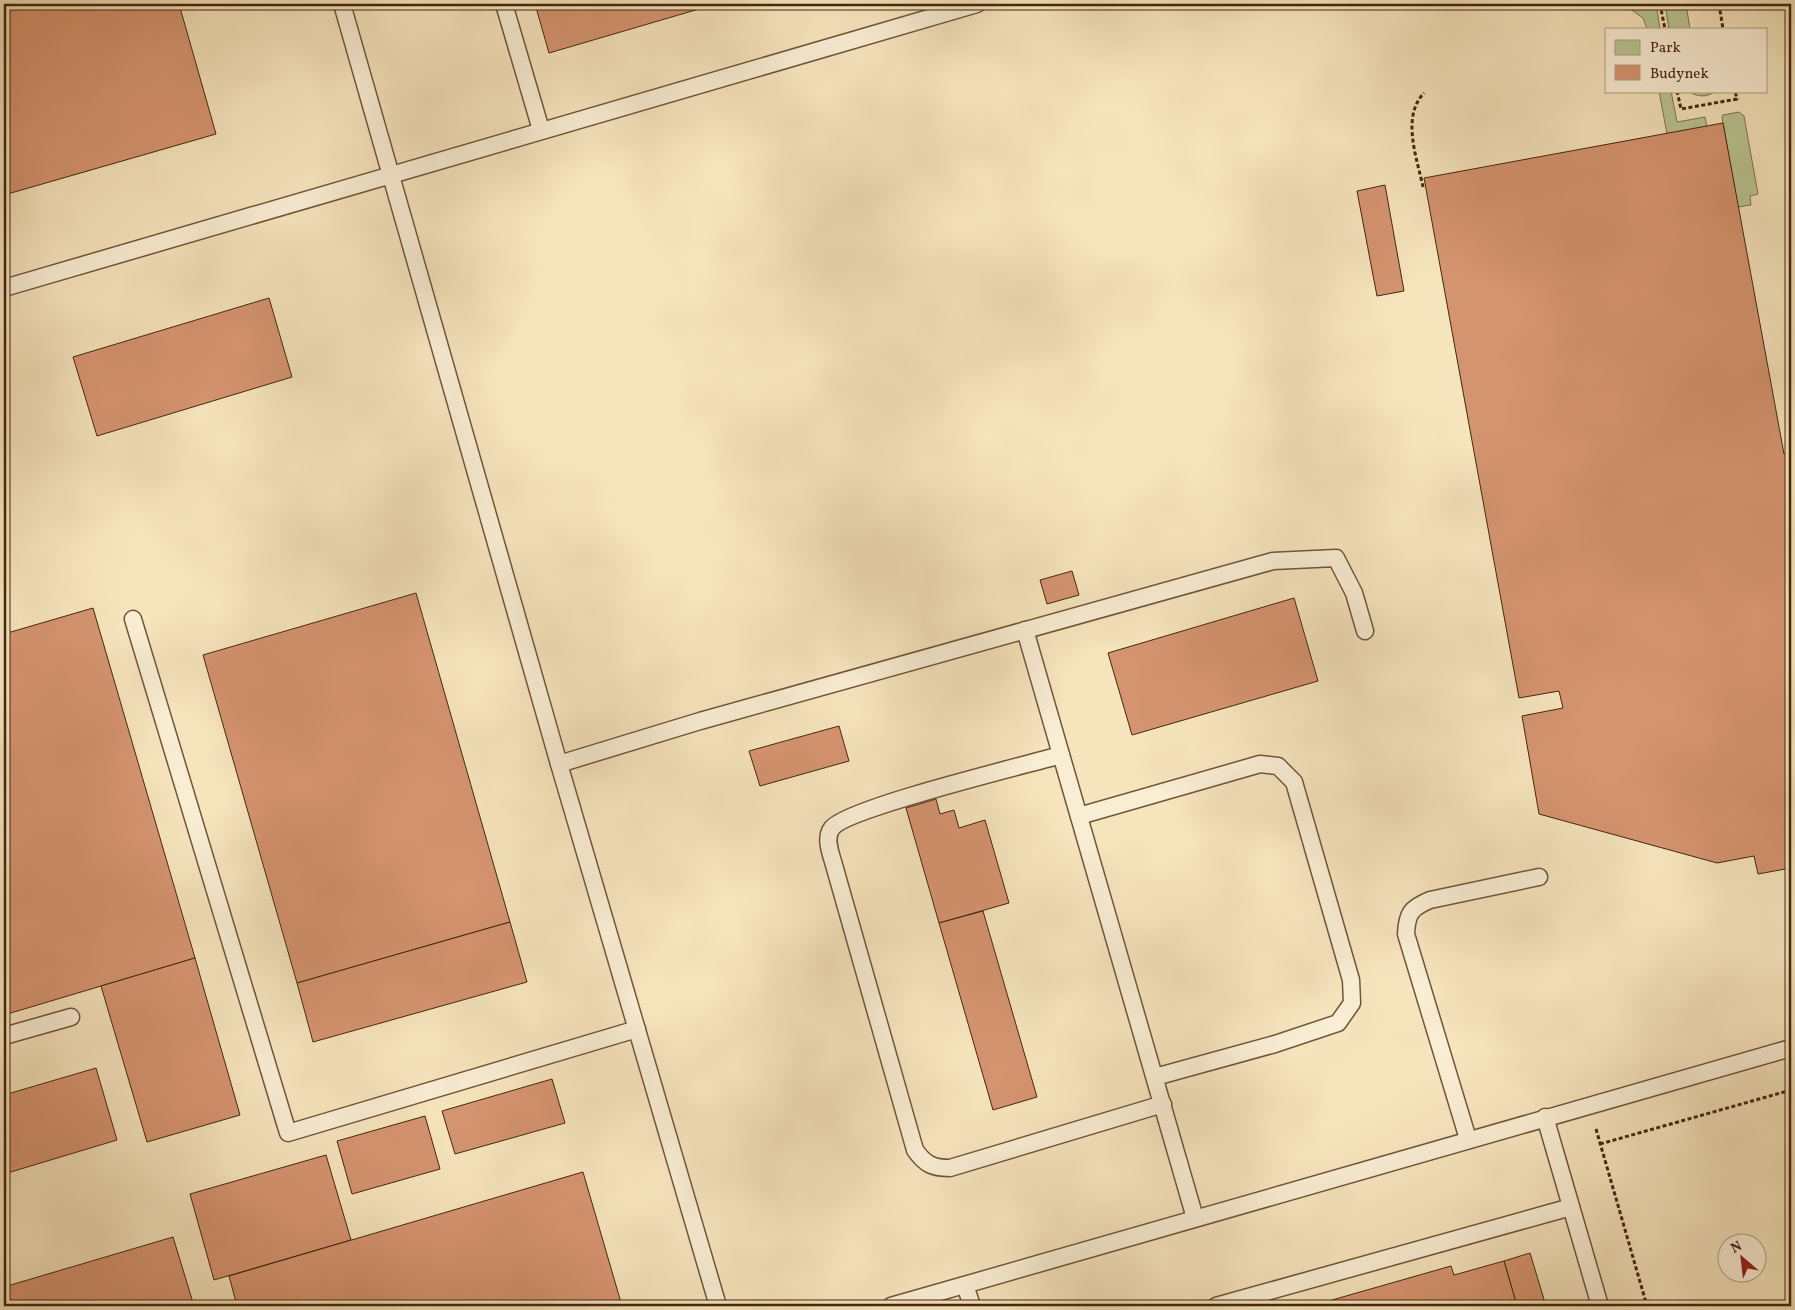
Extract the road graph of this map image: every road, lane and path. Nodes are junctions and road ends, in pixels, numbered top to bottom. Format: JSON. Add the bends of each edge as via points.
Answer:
{"nodes":[{"id":1,"x":342,"y":4,"type":"edge"},
{"id":2,"x":504,"y":4,"type":"edge"},
{"id":3,"x":977,"y":4,"type":"edge"},
{"id":4,"x":1660,"y":4,"type":"edge"},
{"id":5,"x":1719,"y":4,"type":"edge"},
{"id":6,"x":1665,"y":28,"type":"edge"},
{"id":7,"x":1723,"y":28,"type":"edge"},
{"id":8,"x":1677,"y":92,"type":"edge"},
{"id":9,"x":1735,"y":92,"type":"edge"},
{"id":10,"x":1424,"y":93,"type":"dead end"},
{"id":11,"x":541,"y":130,"type":"junction"},
{"id":12,"x":390,"y":173,"type":"junction"},
{"id":13,"x":1423,"y":187,"type":"dead end"},
{"id":14,"x":4,"y":288,"type":"edge"},
{"id":15,"x":134,"y":619,"type":"dead end"},
{"id":16,"x":1025,"y":630,"type":"junction"},
{"id":17,"x":1365,"y":631,"type":"dead end"},
{"id":18,"x":1061,"y":755,"type":"junction"},
{"id":19,"x":559,"y":764,"type":"junction"},
{"id":20,"x":1079,"y":816,"type":"junction"},
{"id":21,"x":1539,"y":878,"type":"dead end"},
{"id":22,"x":71,"y":1017,"type":"dead end"},
{"id":23,"x":637,"y":1029,"type":"junction"},
{"id":24,"x":4,"y":1036,"type":"edge"},
{"id":25,"x":1791,"y":1048,"type":"edge"},
{"id":26,"x":1155,"y":1077,"type":"junction"},
{"id":27,"x":1791,"y":1090,"type":"edge"},
{"id":28,"x":1163,"y":1104,"type":"junction"},
{"id":29,"x":1589,"y":1105,"type":"junction"},
{"id":30,"x":1545,"y":1117,"type":"junction"},
{"id":31,"x":1468,"y":1139,"type":"junction"},
{"id":32,"x":1600,"y":1144,"type":"junction"},
{"id":33,"x":1571,"y":1207,"type":"junction"},
{"id":34,"x":1195,"y":1218,"type":"junction"},
{"id":35,"x":965,"y":1285,"type":"junction"},
{"id":36,"x":718,"y":1306,"type":"edge"},
{"id":37,"x":891,"y":1306,"type":"edge"},
{"id":38,"x":972,"y":1306,"type":"edge"},
{"id":39,"x":1216,"y":1306,"type":"edge"},
{"id":40,"x":1600,"y":1306,"type":"edge"},
{"id":41,"x":1647,"y":1306,"type":"edge"}],
"edges":[{"from":1,"to":12,"type":"lane"},
{"from":2,"to":11,"type":"lane"},
{"from":3,"to":11,"type":"lane"},
{"from":4,"to":6,"type":"path"},
{"from":5,"to":7,"type":"path"},
{"from":8,"to":9,"type":"path","via":[[1681,109],[1737,99]]},
{"from":10,"to":13,"type":"path","via":[[1414,108],[1411,128]]},
{"from":11,"to":12,"type":"lane"},
{"from":12,"to":14,"type":"lane"},
{"from":12,"to":19,"type":"lane"},
{"from":15,"to":23,"type":"lane","via":[[288,1133]]},
{"from":16,"to":17,"type":"lane","via":[[1273,561],[1336,558],[1354,593]]},
{"from":16,"to":18,"type":"lane"},
{"from":16,"to":19,"type":"lane"},
{"from":18,"to":20,"type":"lane"},
{"from":18,"to":28,"type":"lane","via":[[888,803],[843,818],[831,829],[828,842],[834,865],[915,1150],[924,1162],[934,1168],[950,1168]]},
{"from":19,"to":23,"type":"lane"},
{"from":20,"to":26,"type":"lane"},
{"from":20,"to":26,"type":"lane","via":[[1260,764],[1278,766],[1294,782],[1351,980],[1352,1003],[1338,1023]]},
{"from":21,"to":31,"type":"lane","via":[[1430,900],[1415,906],[1407,920],[1406,934]]},
{"from":22,"to":24,"type":"lane"},
{"from":23,"to":36,"type":"lane"},
{"from":25,"to":29,"type":"lane"},
{"from":26,"to":28,"type":"lane"},
{"from":27,"to":32,"type":"path"},
{"from":28,"to":34,"type":"lane"},
{"from":29,"to":30,"type":"lane"},
{"from":29,"to":32,"type":"path"},
{"from":30,"to":31,"type":"lane"},
{"from":30,"to":33,"type":"lane"},
{"from":31,"to":34,"type":"lane"},
{"from":32,"to":41,"type":"path"},
{"from":33,"to":39,"type":"lane"},
{"from":33,"to":40,"type":"lane"},
{"from":34,"to":35,"type":"lane"},
{"from":35,"to":37,"type":"lane"},
{"from":35,"to":38,"type":"lane"}]}
